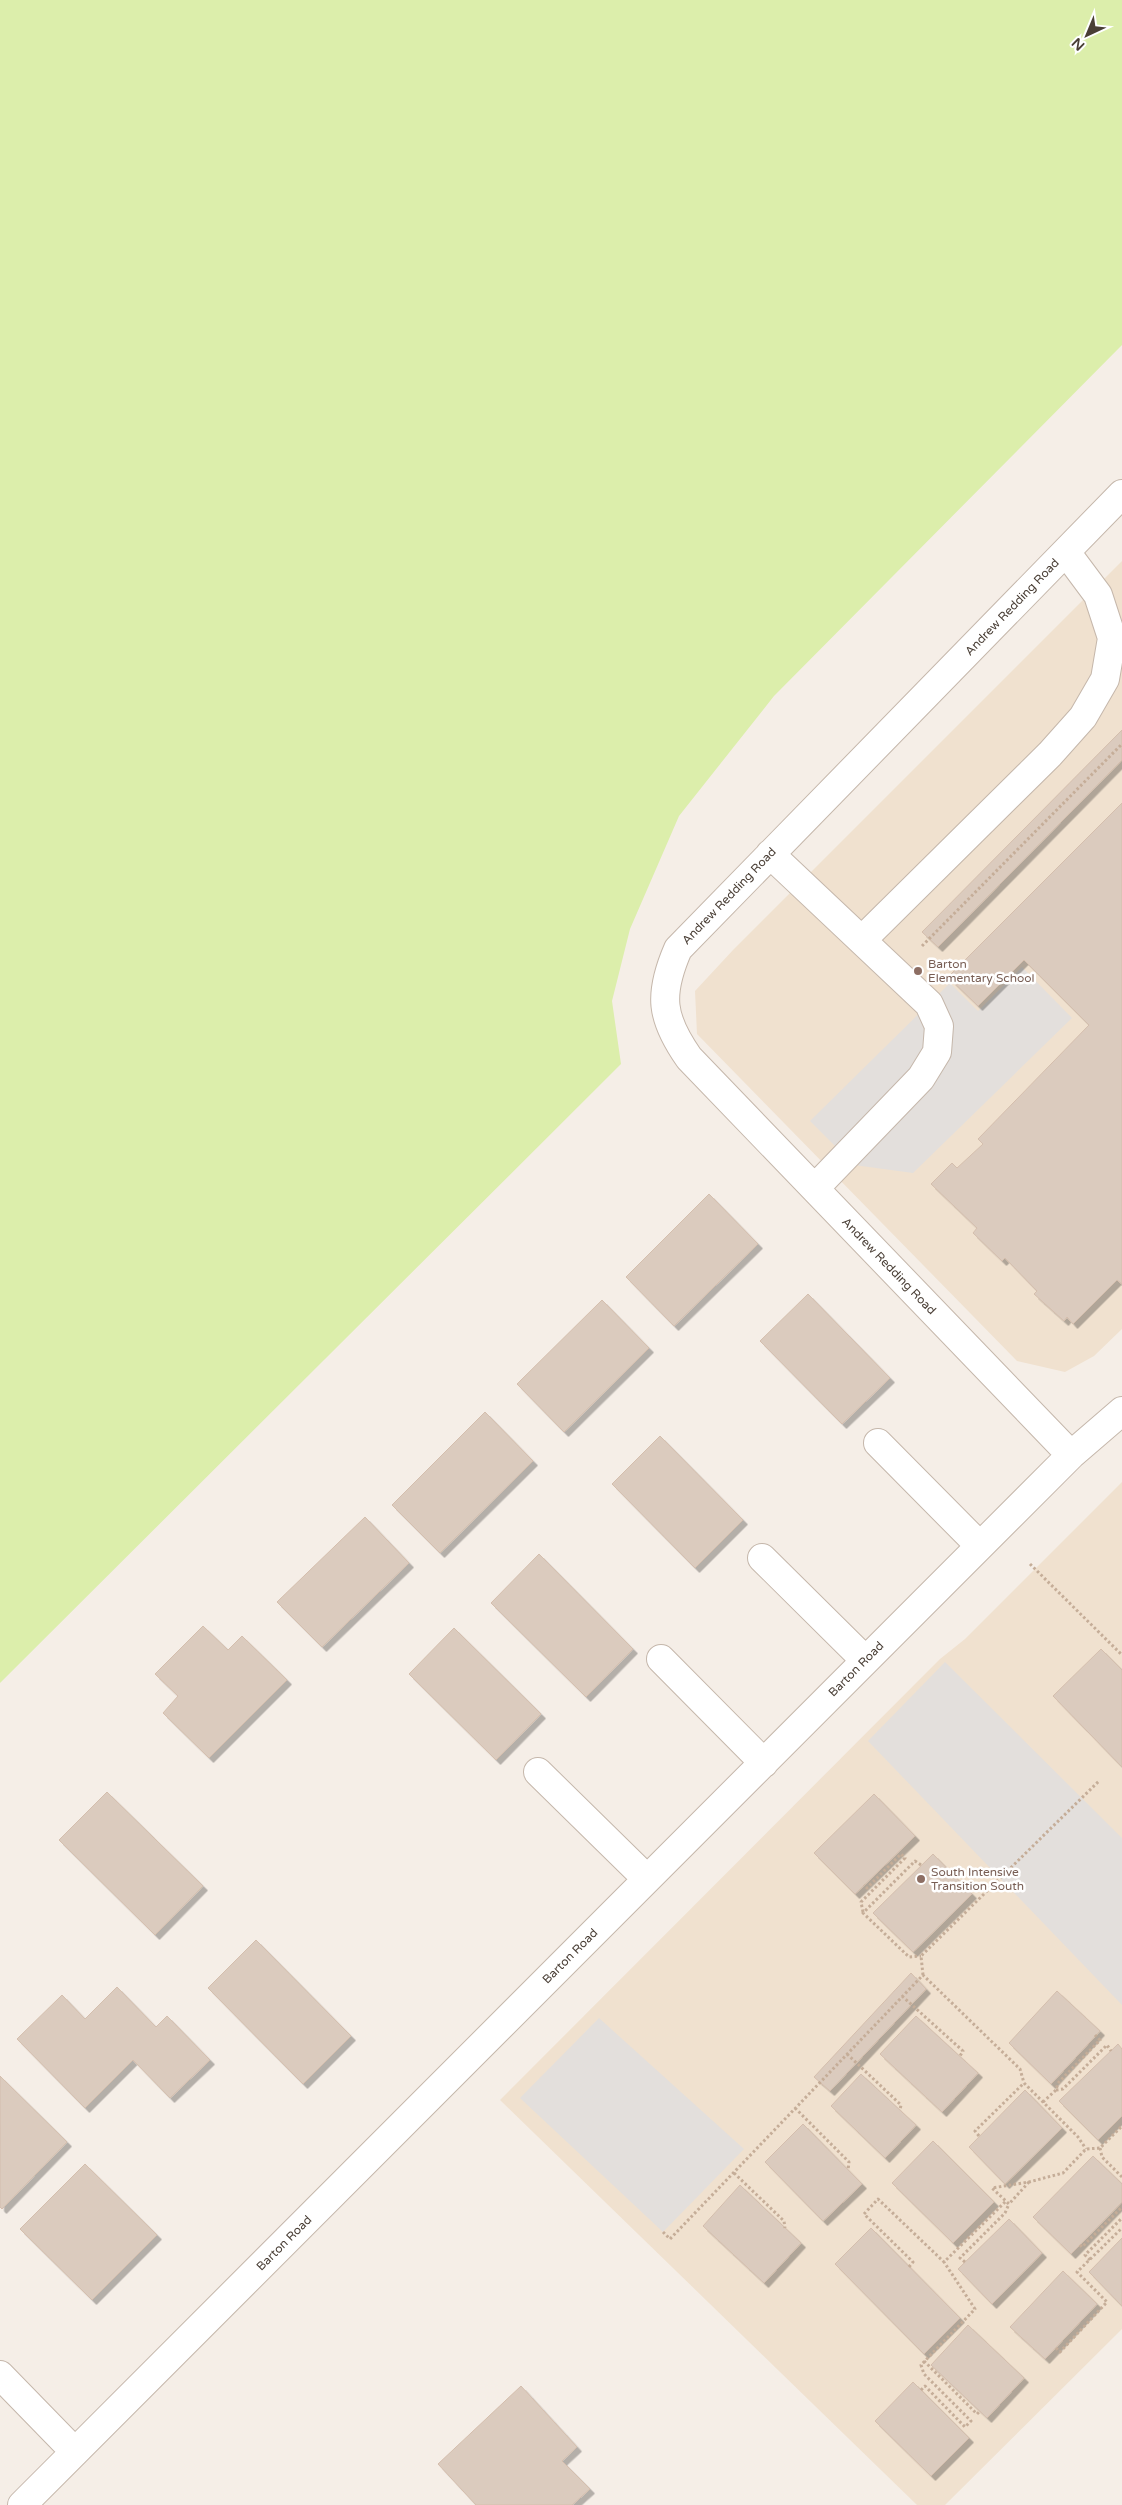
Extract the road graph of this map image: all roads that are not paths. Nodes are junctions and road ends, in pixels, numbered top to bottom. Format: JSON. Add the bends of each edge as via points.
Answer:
{"nodes":[{"id":1,"x":1122,"y":494,"type":"edge"},
{"id":2,"x":1066,"y":552,"type":"junction"},
{"id":3,"x":770,"y":854,"type":"junction"},
{"id":4,"x":862,"y":940,"type":"junction"},
{"id":5,"x":814,"y":1188,"type":"junction"},
{"id":6,"x":1122,"y":1411,"type":"edge"},
{"id":7,"x":878,"y":1443,"type":"dead end"},
{"id":8,"x":1071,"y":1455,"type":"junction"},
{"id":9,"x":980,"y":1546,"type":"junction"},
{"id":10,"x":762,"y":1558,"type":"dead end"},
{"id":11,"x":661,"y":1660,"type":"dead end"},
{"id":12,"x":865,"y":1660,"type":"junction"},
{"id":13,"x":764,"y":1762,"type":"junction"},
{"id":14,"x":538,"y":1772,"type":"dead end"},
{"id":15,"x":647,"y":1879,"type":"junction"},
{"id":16,"x":0,"y":2375,"type":"edge"},
{"id":17,"x":75,"y":2452,"type":"junction"},
{"id":18,"x":22,"y":2505,"type":"edge"}],
"edges":[{"from":1,"to":2,"type":"street","name":"Andrew Redding Road"},
{"from":2,"to":3,"type":"street","name":"Andrew Redding Road"},
{"from":2,"to":4,"type":"street","via":[[1098,595],[1112,638],[1105,679],[1083,717],[1050,754]]},
{"from":3,"to":4,"type":"street"},
{"from":3,"to":5,"type":"street","name":"Andrew Redding Road","via":[[678,949],[666,976],[664,1005],[672,1034],[689,1058]]},
{"from":4,"to":5,"type":"street","via":[[929,1004],[938,1026],[937,1052],[920,1078]]},
{"from":5,"to":8,"type":"street","name":"Andrew Redding Road"},
{"from":6,"to":8,"type":"street","name":"Barton Road"},
{"from":7,"to":9,"type":"street"},
{"from":8,"to":9,"type":"street","name":"Barton Road"},
{"from":9,"to":12,"type":"street","name":"Barton Road"},
{"from":10,"to":12,"type":"street"},
{"from":11,"to":13,"type":"street"},
{"from":12,"to":13,"type":"street","name":"Barton Road"},
{"from":13,"to":15,"type":"street","name":"Barton Road"},
{"from":14,"to":15,"type":"street"},
{"from":15,"to":17,"type":"street","name":"Barton Road"},
{"from":16,"to":17,"type":"street"},
{"from":17,"to":18,"type":"street","name":"Barton Road"}]}
